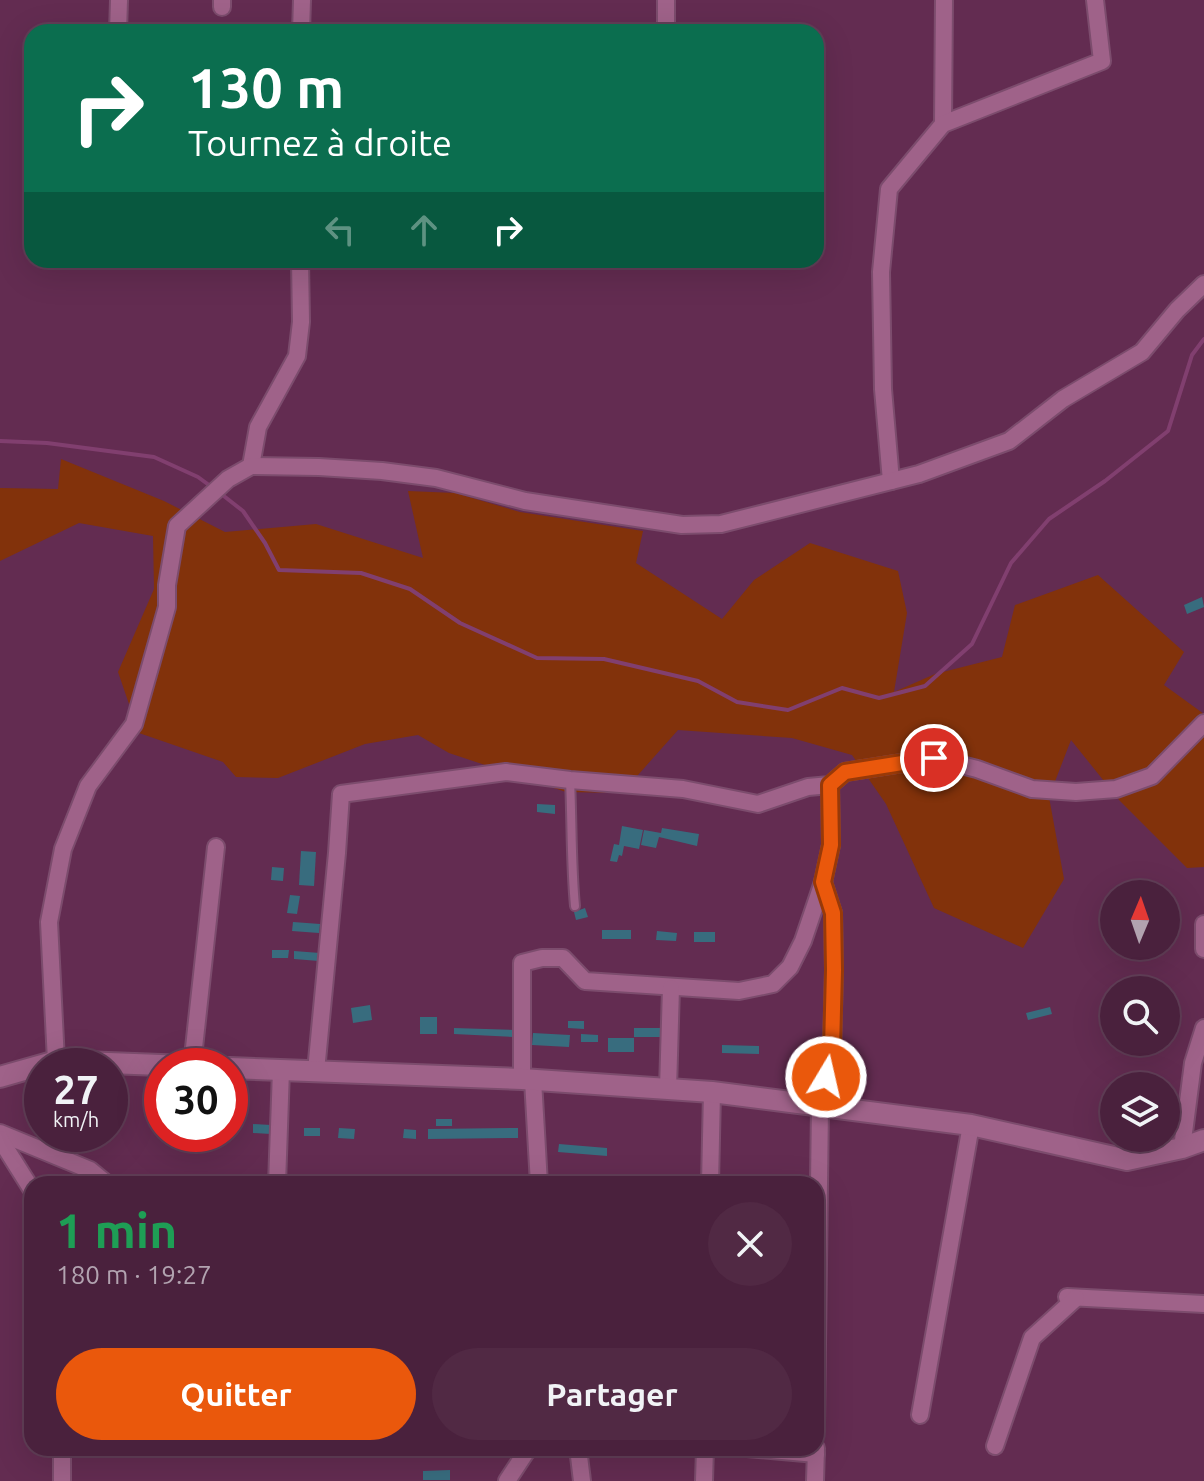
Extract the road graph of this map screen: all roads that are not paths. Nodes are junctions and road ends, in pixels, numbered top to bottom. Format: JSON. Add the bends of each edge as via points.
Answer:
{"nodes":[{"id":1,"x":119,"y":0,"type":"edge"},
{"id":2,"x":302,"y":0,"type":"edge"},
{"id":3,"x":666,"y":0,"type":"edge"},
{"id":4,"x":944,"y":0,"type":"edge"},
{"id":5,"x":1095,"y":0,"type":"edge"},
{"id":6,"x":118,"y":24,"type":"edge"},
{"id":7,"x":301,"y":24,"type":"edge"},
{"id":8,"x":666,"y":24,"type":"edge"},
{"id":9,"x":943,"y":124,"type":"junction"},
{"id":10,"x":300,"y":268,"type":"edge"},
{"id":11,"x":1204,"y":284,"type":"edge"},
{"id":12,"x":251,"y":466,"type":"junction"},
{"id":13,"x":891,"y":481,"type":"junction"},
{"id":14,"x":1204,"y":723,"type":"edge"},
{"id":15,"x":570,"y":780,"type":"junction"},
{"id":16,"x":830,"y":785,"type":"junction"},
{"id":17,"x":216,"y":847,"type":"dead end"},
{"id":18,"x":823,"y":882,"type":"junction"},
{"id":19,"x":575,"y":906,"type":"dead end"},
{"id":20,"x":1204,"y":924,"type":"edge"},
{"id":21,"x":1204,"y":949,"type":"edge"},
{"id":22,"x":671,"y":988,"type":"junction"},
{"id":23,"x":1204,"y":1028,"type":"edge"},
{"id":24,"x":55,"y":1048,"type":"edge"},
{"id":25,"x":191,"y":1048,"type":"edge"},
{"id":26,"x":248,"y":1069,"type":"edge"},
{"id":27,"x":24,"y":1070,"type":"edge"},
{"id":28,"x":281,"y":1070,"type":"junction"},
{"id":29,"x":316,"y":1071,"type":"junction"},
{"id":30,"x":0,"y":1077,"type":"edge"},
{"id":31,"x":527,"y":1080,"type":"junction"},
{"id":32,"x":668,"y":1089,"type":"junction"},
{"id":33,"x":712,"y":1092,"type":"junction"},
{"id":34,"x":820,"y":1105,"type":"junction"},
{"id":35,"x":971,"y":1125,"type":"junction"},
{"id":36,"x":0,"y":1133,"type":"edge"},
{"id":37,"x":0,"y":1139,"type":"edge"},
{"id":38,"x":1204,"y":1140,"type":"edge"},
{"id":39,"x":1182,"y":1148,"type":"junction"},
{"id":40,"x":97,"y":1176,"type":"edge"},
{"id":41,"x":277,"y":1176,"type":"edge"},
{"id":42,"x":538,"y":1176,"type":"edge"},
{"id":43,"x":710,"y":1176,"type":"edge"},
{"id":44,"x":819,"y":1176,"type":"edge"},
{"id":45,"x":24,"y":1177,"type":"edge"},
{"id":46,"x":1204,"y":1304,"type":"edge"},
{"id":47,"x":920,"y":1415,"type":"dead end"},
{"id":48,"x":995,"y":1446,"type":"dead end"},
{"id":49,"x":62,"y":1456,"type":"edge"},
{"id":50,"x":523,"y":1456,"type":"edge"},
{"id":51,"x":579,"y":1456,"type":"edge"},
{"id":52,"x":705,"y":1456,"type":"edge"},
{"id":53,"x":816,"y":1456,"type":"edge"},
{"id":54,"x":62,"y":1481,"type":"edge"},
{"id":55,"x":507,"y":1481,"type":"edge"},
{"id":56,"x":582,"y":1481,"type":"edge"},
{"id":57,"x":704,"y":1481,"type":"edge"},
{"id":58,"x":815,"y":1481,"type":"edge"}],
"edges":[{"from":1,"to":6,"type":"street"},
{"from":2,"to":7,"type":"street"},
{"from":3,"to":8,"type":"street"},
{"from":4,"to":9,"type":"street"},
{"from":5,"to":9,"type":"street","via":[[1102,61]]},
{"from":9,"to":13,"type":"street","via":[[889,189],[881,272]]},
{"from":10,"to":12,"type":"street","via":[[297,356],[258,427]]},
{"from":11,"to":13,"type":"street","via":[[1142,352],[1063,399],[1009,441]]},
{"from":12,"to":13,"type":"street","via":[[436,478],[525,501],[682,525],[721,524]]},
{"from":12,"to":24,"type":"street","via":[[228,479],[177,526],[167,607],[134,724],[88,786],[63,849],[49,922]]},
{"from":14,"to":16,"type":"street","via":[[1152,776],[1116,789],[1032,789],[934,758],[845,772]]},
{"from":15,"to":16,"type":"street","via":[[683,789],[758,804]]},
{"from":15,"to":19,"type":"lane"},
{"from":15,"to":29,"type":"street","via":[[506,772],[341,794]]},
{"from":16,"to":18,"type":"street","via":[[831,845]]},
{"from":17,"to":25,"type":"street"},
{"from":18,"to":22,"type":"street","via":[[803,941],[790,967],[773,984],[739,991]]},
{"from":18,"to":34,"type":"street","via":[[833,913],[834,970],[832,1049]]},
{"from":20,"to":21,"type":"street"},
{"from":22,"to":31,"type":"street","via":[[585,981],[563,958],[522,963]]},
{"from":22,"to":32,"type":"street"},
{"from":23,"to":39,"type":"street","via":[[1193,1063]]},
{"from":26,"to":28,"type":"street"},
{"from":27,"to":30,"type":"street"},
{"from":28,"to":29,"type":"street"},
{"from":28,"to":41,"type":"street"},
{"from":29,"to":31,"type":"street"},
{"from":31,"to":32,"type":"street"},
{"from":31,"to":42,"type":"street"},
{"from":32,"to":33,"type":"street"},
{"from":33,"to":34,"type":"street"},
{"from":33,"to":43,"type":"street"},
{"from":34,"to":35,"type":"street"},
{"from":34,"to":44,"type":"street"},
{"from":35,"to":39,"type":"street","via":[[1127,1160]]},
{"from":35,"to":47,"type":"street"},
{"from":36,"to":40,"type":"street"},
{"from":37,"to":45,"type":"street"},
{"from":38,"to":39,"type":"street"},
{"from":46,"to":48,"type":"street","via":[[1068,1297],[1032,1338]]},
{"from":49,"to":54,"type":"street"},
{"from":50,"to":55,"type":"street"},
{"from":51,"to":56,"type":"street"},
{"from":52,"to":57,"type":"street"},
{"from":53,"to":58,"type":"street"}]}
